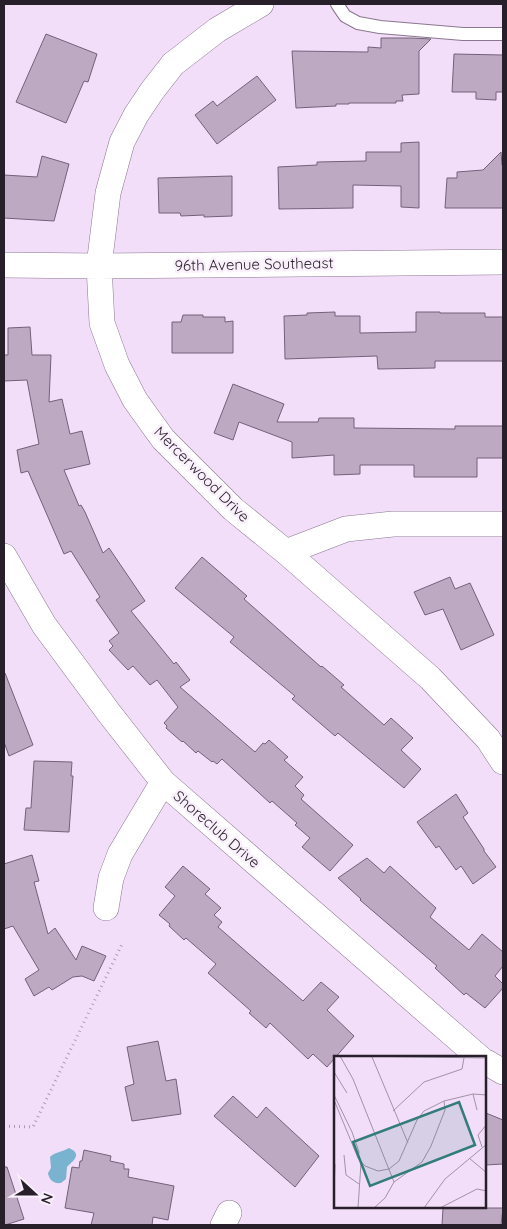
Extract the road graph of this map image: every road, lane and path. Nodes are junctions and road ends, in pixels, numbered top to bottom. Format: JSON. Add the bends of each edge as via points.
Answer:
{"nodes":[{"id":1,"x":261,"y":4,"type":"edge"},
{"id":2,"x":337,"y":4,"type":"edge"},
{"id":3,"x":503,"y":34,"type":"edge"},
{"id":4,"x":503,"y":262,"type":"edge"},
{"id":5,"x":4,"y":266,"type":"edge"},
{"id":6,"x":98,"y":266,"type":"junction"},
{"id":7,"x":503,"y":524,"type":"edge"},
{"id":8,"x":286,"y":552,"type":"junction"},
{"id":9,"x":4,"y":556,"type":"edge"},
{"id":10,"x":503,"y":762,"type":"edge"},
{"id":11,"x":163,"y":782,"type":"junction"},
{"id":12,"x":106,"y":908,"type":"dead end"},
{"id":13,"x":122,"y":944,"type":"dead end"},
{"id":14,"x":478,"y":1056,"type":"edge"},
{"id":15,"x":487,"y":1063,"type":"edge"},
{"id":16,"x":503,"y":1072,"type":"edge"},
{"id":17,"x":4,"y":1126,"type":"edge"}],
"edges":[{"from":1,"to":6,"type":"street","name":"Mercerwood Drive","via":[[217,30],[173,64],[136,115],[122,142],[108,193]]},
{"from":2,"to":3,"type":"lane","via":[[345,16],[380,28]]},
{"from":4,"to":6,"type":"street","name":"96th Avenue Southeast"},
{"from":5,"to":6,"type":"street","name":"96th Avenue Southeast"},
{"from":6,"to":8,"type":"street","name":"Mercerwood Drive","via":[[102,323],[135,400],[163,439],[233,509]]},
{"from":7,"to":8,"type":"street","via":[[392,524],[346,529]]},
{"from":8,"to":10,"type":"street","name":"Mercerwood Drive","via":[[430,678],[488,739]]},
{"from":9,"to":11,"type":"street","name":"Shoreclub Drive","via":[[44,625]]},
{"from":11,"to":12,"type":"street","via":[[120,854],[111,878]]},
{"from":11,"to":14,"type":"street","name":"Shoreclub Drive"},
{"from":13,"to":17,"type":"path","via":[[33,1127]]},
{"from":15,"to":16,"type":"street"}]}
